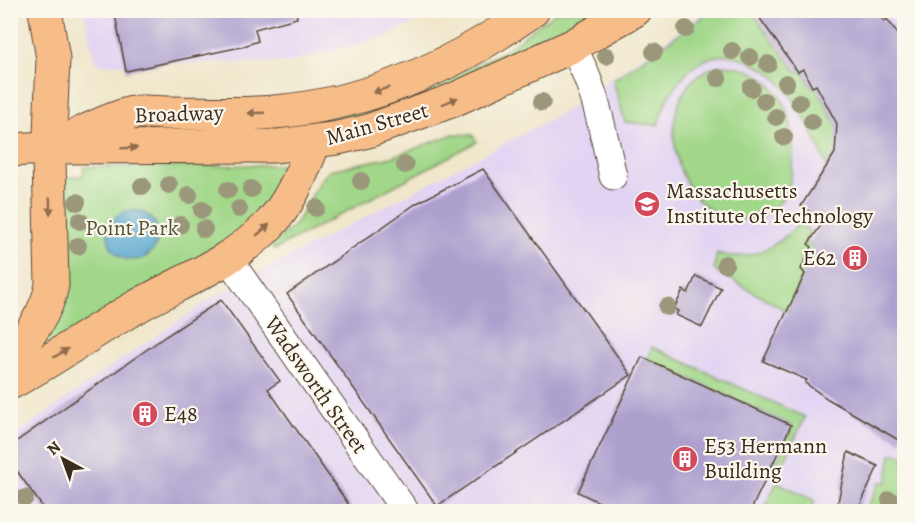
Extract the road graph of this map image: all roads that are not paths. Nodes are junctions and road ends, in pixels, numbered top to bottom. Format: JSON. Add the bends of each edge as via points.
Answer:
{"nodes":[{"id":1,"x":45,"y":10,"type":"edge"},
{"id":2,"x":533,"y":10,"type":"edge"},
{"id":3,"x":635,"y":10,"type":"edge"},
{"id":4,"x":572,"y":46,"type":"junction"},
{"id":5,"x":314,"y":107,"type":"joint"},
{"id":6,"x":314,"y":143,"type":"junction"},
{"id":7,"x":49,"y":148,"type":"junction"},
{"id":8,"x":10,"y":150,"type":"edge"},
{"id":9,"x":613,"y":176,"type":"dead end"},
{"id":10,"x":227,"y":257,"type":"junction"},
{"id":11,"x":10,"y":359,"type":"edge"},
{"id":12,"x":10,"y":383,"type":"edge"},
{"id":13,"x":10,"y":503,"type":"edge"},
{"id":14,"x":16,"y":512,"type":"edge"},
{"id":15,"x":406,"y":512,"type":"edge"}],
"edges":[{"from":1,"to":7,"type":"main road","via":[[53,59]]},
{"from":2,"to":5,"type":"main road","name":"Main Street","one_way":true,"via":[[477,48],[442,65],[370,94]]},
{"from":3,"to":4,"type":"main road","name":"Main Street"},
{"from":6,"to":4,"type":"main road","name":"Main Street","one_way":true,"via":[[399,121]]},
{"from":4,"to":9,"type":"street","via":[[600,119]]},
{"from":5,"to":7,"type":"main road","name":"Broadway","one_way":true,"via":[[251,113],[130,113]]},
{"from":7,"to":6,"type":"main road","name":"Broadway","one_way":true},
{"from":10,"to":6,"type":"main road","name":"Main Street","one_way":true,"via":[[279,214],[296,187]]},
{"from":7,"to":8,"type":"main road","name":"Broadway"},
{"from":7,"to":11,"type":"main road","one_way":true,"via":[[51,292],[35,326]]},
{"from":12,"to":10,"type":"main road","name":"Main Street","one_way":true},
{"from":10,"to":15,"type":"street","name":"Wadsworth Street"},
{"from":13,"to":14,"type":"street"}]}
